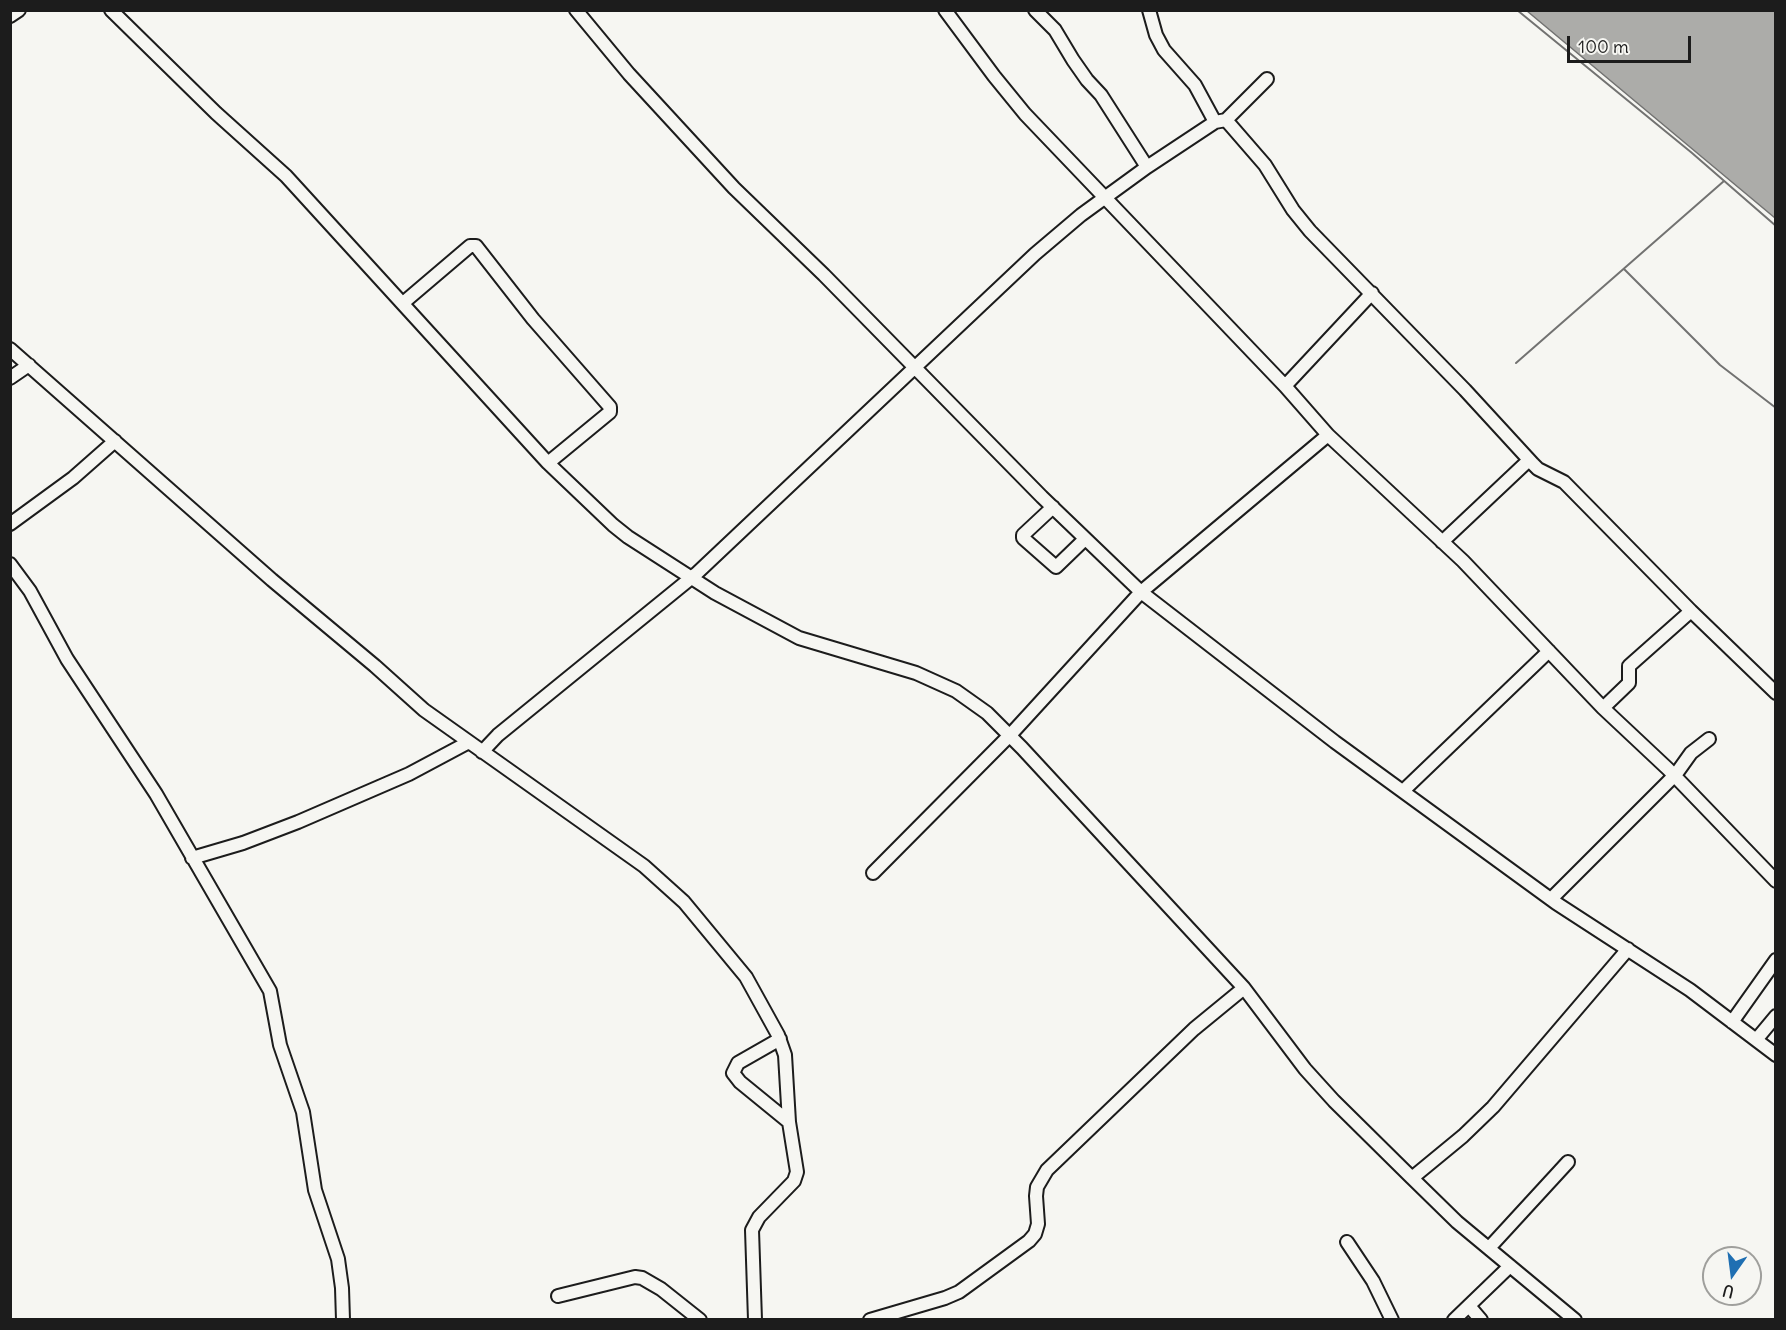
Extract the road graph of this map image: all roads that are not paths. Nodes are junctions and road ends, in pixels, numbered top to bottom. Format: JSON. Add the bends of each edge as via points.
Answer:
{"nodes":[{"id":1,"x":19,"y":10,"type":"edge"},
{"id":2,"x":111,"y":10,"type":"edge"},
{"id":3,"x":576,"y":10,"type":"edge"},
{"id":4,"x":945,"y":10,"type":"edge"},
{"id":5,"x":1035,"y":10,"type":"edge"},
{"id":6,"x":1149,"y":10,"type":"edge"},
{"id":7,"x":10,"y":16,"type":"edge"},
{"id":8,"x":1268,"y":80,"type":"dead end"},
{"id":9,"x":1221,"y":121,"type":"junction"},
{"id":10,"x":1147,"y":167,"type":"junction"},
{"id":11,"x":1104,"y":198,"type":"junction"},
{"id":12,"x":1372,"y":293,"type":"junction"},
{"id":13,"x":403,"y":303,"type":"junction"},
{"id":14,"x":10,"y":349,"type":"edge"},
{"id":15,"x":28,"y":365,"type":"junction"},
{"id":16,"x":915,"y":369,"type":"junction"},
{"id":17,"x":10,"y":378,"type":"edge"},
{"id":18,"x":1285,"y":386,"type":"junction"},
{"id":19,"x":1328,"y":435,"type":"junction"},
{"id":20,"x":116,"y":441,"type":"junction"},
{"id":21,"x":1530,"y":460,"type":"junction"},
{"id":22,"x":548,"y":463,"type":"junction"},
{"id":23,"x":1053,"y":507,"type":"junction"},
{"id":24,"x":10,"y":524,"type":"edge"},
{"id":25,"x":1085,"y":538,"type":"junction"},
{"id":26,"x":1442,"y":542,"type":"junction"},
{"id":27,"x":10,"y":564,"type":"edge"},
{"id":28,"x":692,"y":578,"type":"junction"},
{"id":29,"x":1142,"y":591,"type":"junction"},
{"id":30,"x":1691,"y":611,"type":"junction"},
{"id":31,"x":1549,"y":651,"type":"junction"},
{"id":32,"x":1776,"y":693,"type":"edge"},
{"id":33,"x":1603,"y":708,"type":"junction"},
{"id":34,"x":1010,"y":734,"type":"junction"},
{"id":35,"x":1709,"y":739,"type":"dead end"},
{"id":36,"x":469,"y":742,"type":"junction"},
{"id":37,"x":482,"y":752,"type":"junction"},
{"id":38,"x":1674,"y":776,"type":"junction"},
{"id":39,"x":1403,"y":791,"type":"junction"},
{"id":40,"x":192,"y":858,"type":"junction"},
{"id":41,"x":873,"y":873,"type":"dead end"},
{"id":42,"x":1776,"y":880,"type":"edge"},
{"id":43,"x":1551,"y":899,"type":"junction"},
{"id":44,"x":1628,"y":949,"type":"junction"},
{"id":45,"x":1776,"y":960,"type":"edge"},
{"id":46,"x":1244,"y":988,"type":"junction"},
{"id":47,"x":1776,"y":1016,"type":"edge"},
{"id":48,"x":1732,"y":1022,"type":"junction"},
{"id":49,"x":780,"y":1039,"type":"junction"},
{"id":50,"x":1756,"y":1040,"type":"junction"},
{"id":51,"x":1776,"y":1055,"type":"edge"},
{"id":52,"x":789,"y":1122,"type":"junction"},
{"id":53,"x":1568,"y":1162,"type":"dead end"},
{"id":54,"x":1412,"y":1178,"type":"junction"},
{"id":55,"x":1347,"y":1242,"type":"dead end"},
{"id":56,"x":1489,"y":1248,"type":"junction"},
{"id":57,"x":1510,"y":1266,"type":"junction"},
{"id":58,"x":558,"y":1296,"type":"dead end"},
{"id":59,"x":1469,"y":1306,"type":"junction"},
{"id":60,"x":343,"y":1320,"type":"edge"},
{"id":61,"x":700,"y":1320,"type":"edge"},
{"id":62,"x":755,"y":1320,"type":"edge"},
{"id":63,"x":870,"y":1320,"type":"edge"},
{"id":64,"x":1392,"y":1320,"type":"edge"},
{"id":65,"x":1454,"y":1320,"type":"edge"},
{"id":66,"x":1481,"y":1320,"type":"edge"},
{"id":67,"x":1575,"y":1320,"type":"edge"}],
"edges":[{"from":1,"to":7,"type":"street"},
{"from":2,"to":13,"type":"street","via":[[286,176]]},
{"from":3,"to":16,"type":"street","via":[[701,153]]},
{"from":4,"to":11,"type":"street","via":[[1026,114]]},
{"from":5,"to":10,"type":"street","via":[[1055,30]]},
{"from":6,"to":9,"type":"street","via":[[1164,50]]},
{"from":8,"to":9,"type":"street"},
{"from":9,"to":10,"type":"street"},
{"from":9,"to":12,"type":"street","via":[[1246,141],[1306,226]]},
{"from":10,"to":11,"type":"street"},
{"from":11,"to":16,"type":"street","via":[[1035,254]]},
{"from":11,"to":18,"type":"street"},
{"from":12,"to":18,"type":"street"},
{"from":12,"to":21,"type":"street"},
{"from":13,"to":22,"type":"street"},
{"from":13,"to":22,"type":"street","via":[[470,246],[476,246],[610,407],[610,412]]},
{"from":14,"to":15,"type":"street"},
{"from":15,"to":17,"type":"street"},
{"from":15,"to":20,"type":"street"},
{"from":16,"to":23,"type":"street"},
{"from":16,"to":28,"type":"street"},
{"from":18,"to":19,"type":"street"},
{"from":19,"to":26,"type":"street"},
{"from":19,"to":29,"type":"street"},
{"from":20,"to":24,"type":"street"},
{"from":20,"to":36,"type":"street","via":[[424,710]]},
{"from":21,"to":26,"type":"street"},
{"from":21,"to":30,"type":"street","via":[[1538,469],[1564,482]]},
{"from":22,"to":28,"type":"street","via":[[620,531]]},
{"from":23,"to":25,"type":"street"},
{"from":23,"to":25,"type":"street","via":[[1023,535],[1024,539],[1057,567]]},
{"from":25,"to":29,"type":"street"},
{"from":26,"to":31,"type":"street"},
{"from":27,"to":40,"type":"street","via":[[156,794]]},
{"from":28,"to":34,"type":"street","via":[[799,638],[939,682],[987,713]]},
{"from":28,"to":37,"type":"street"},
{"from":29,"to":34,"type":"street"},
{"from":29,"to":39,"type":"street"},
{"from":30,"to":32,"type":"street"},
{"from":30,"to":33,"type":"street","via":[[1629,666],[1629,683]]},
{"from":31,"to":33,"type":"street"},
{"from":31,"to":39,"type":"street"},
{"from":33,"to":38,"type":"street"},
{"from":34,"to":41,"type":"street"},
{"from":34,"to":46,"type":"street"},
{"from":35,"to":38,"type":"street","via":[[1691,753]]},
{"from":36,"to":37,"type":"street"},
{"from":36,"to":40,"type":"street","via":[[410,774],[298,822]]},
{"from":37,"to":49,"type":"street","via":[[668,887],[746,977]]},
{"from":38,"to":42,"type":"street"},
{"from":38,"to":43,"type":"street"},
{"from":39,"to":43,"type":"street"},
{"from":40,"to":60,"type":"street","via":[[272,997],[280,1045],[306,1124],[315,1190],[338,1259]]},
{"from":43,"to":44,"type":"street"},
{"from":44,"to":48,"type":"street"},
{"from":44,"to":54,"type":"street","via":[[1493,1107]]},
{"from":45,"to":48,"type":"street"},
{"from":46,"to":54,"type":"street","via":[[1305,1069]]},
{"from":46,"to":63,"type":"street","via":[[1194,1029],[1047,1170],[1037,1187],[1035,1234],[1016,1252],[959,1292]]},
{"from":47,"to":50,"type":"street"},
{"from":48,"to":50,"type":"street"},
{"from":49,"to":52,"type":"street","via":[[787,1065]]},
{"from":49,"to":52,"type":"street","via":[[738,1063],[733,1073]]},
{"from":50,"to":51,"type":"street"},
{"from":52,"to":62,"type":"street","via":[[796,1179],[759,1217],[752,1230]]},
{"from":53,"to":56,"type":"street"},
{"from":54,"to":56,"type":"street"},
{"from":55,"to":64,"type":"street","via":[[1373,1281]]},
{"from":56,"to":57,"type":"street"},
{"from":57,"to":59,"type":"street"},
{"from":57,"to":67,"type":"street"},
{"from":58,"to":61,"type":"street","via":[[635,1276],[661,1289]]},
{"from":59,"to":65,"type":"street"},
{"from":59,"to":66,"type":"street"}]}
